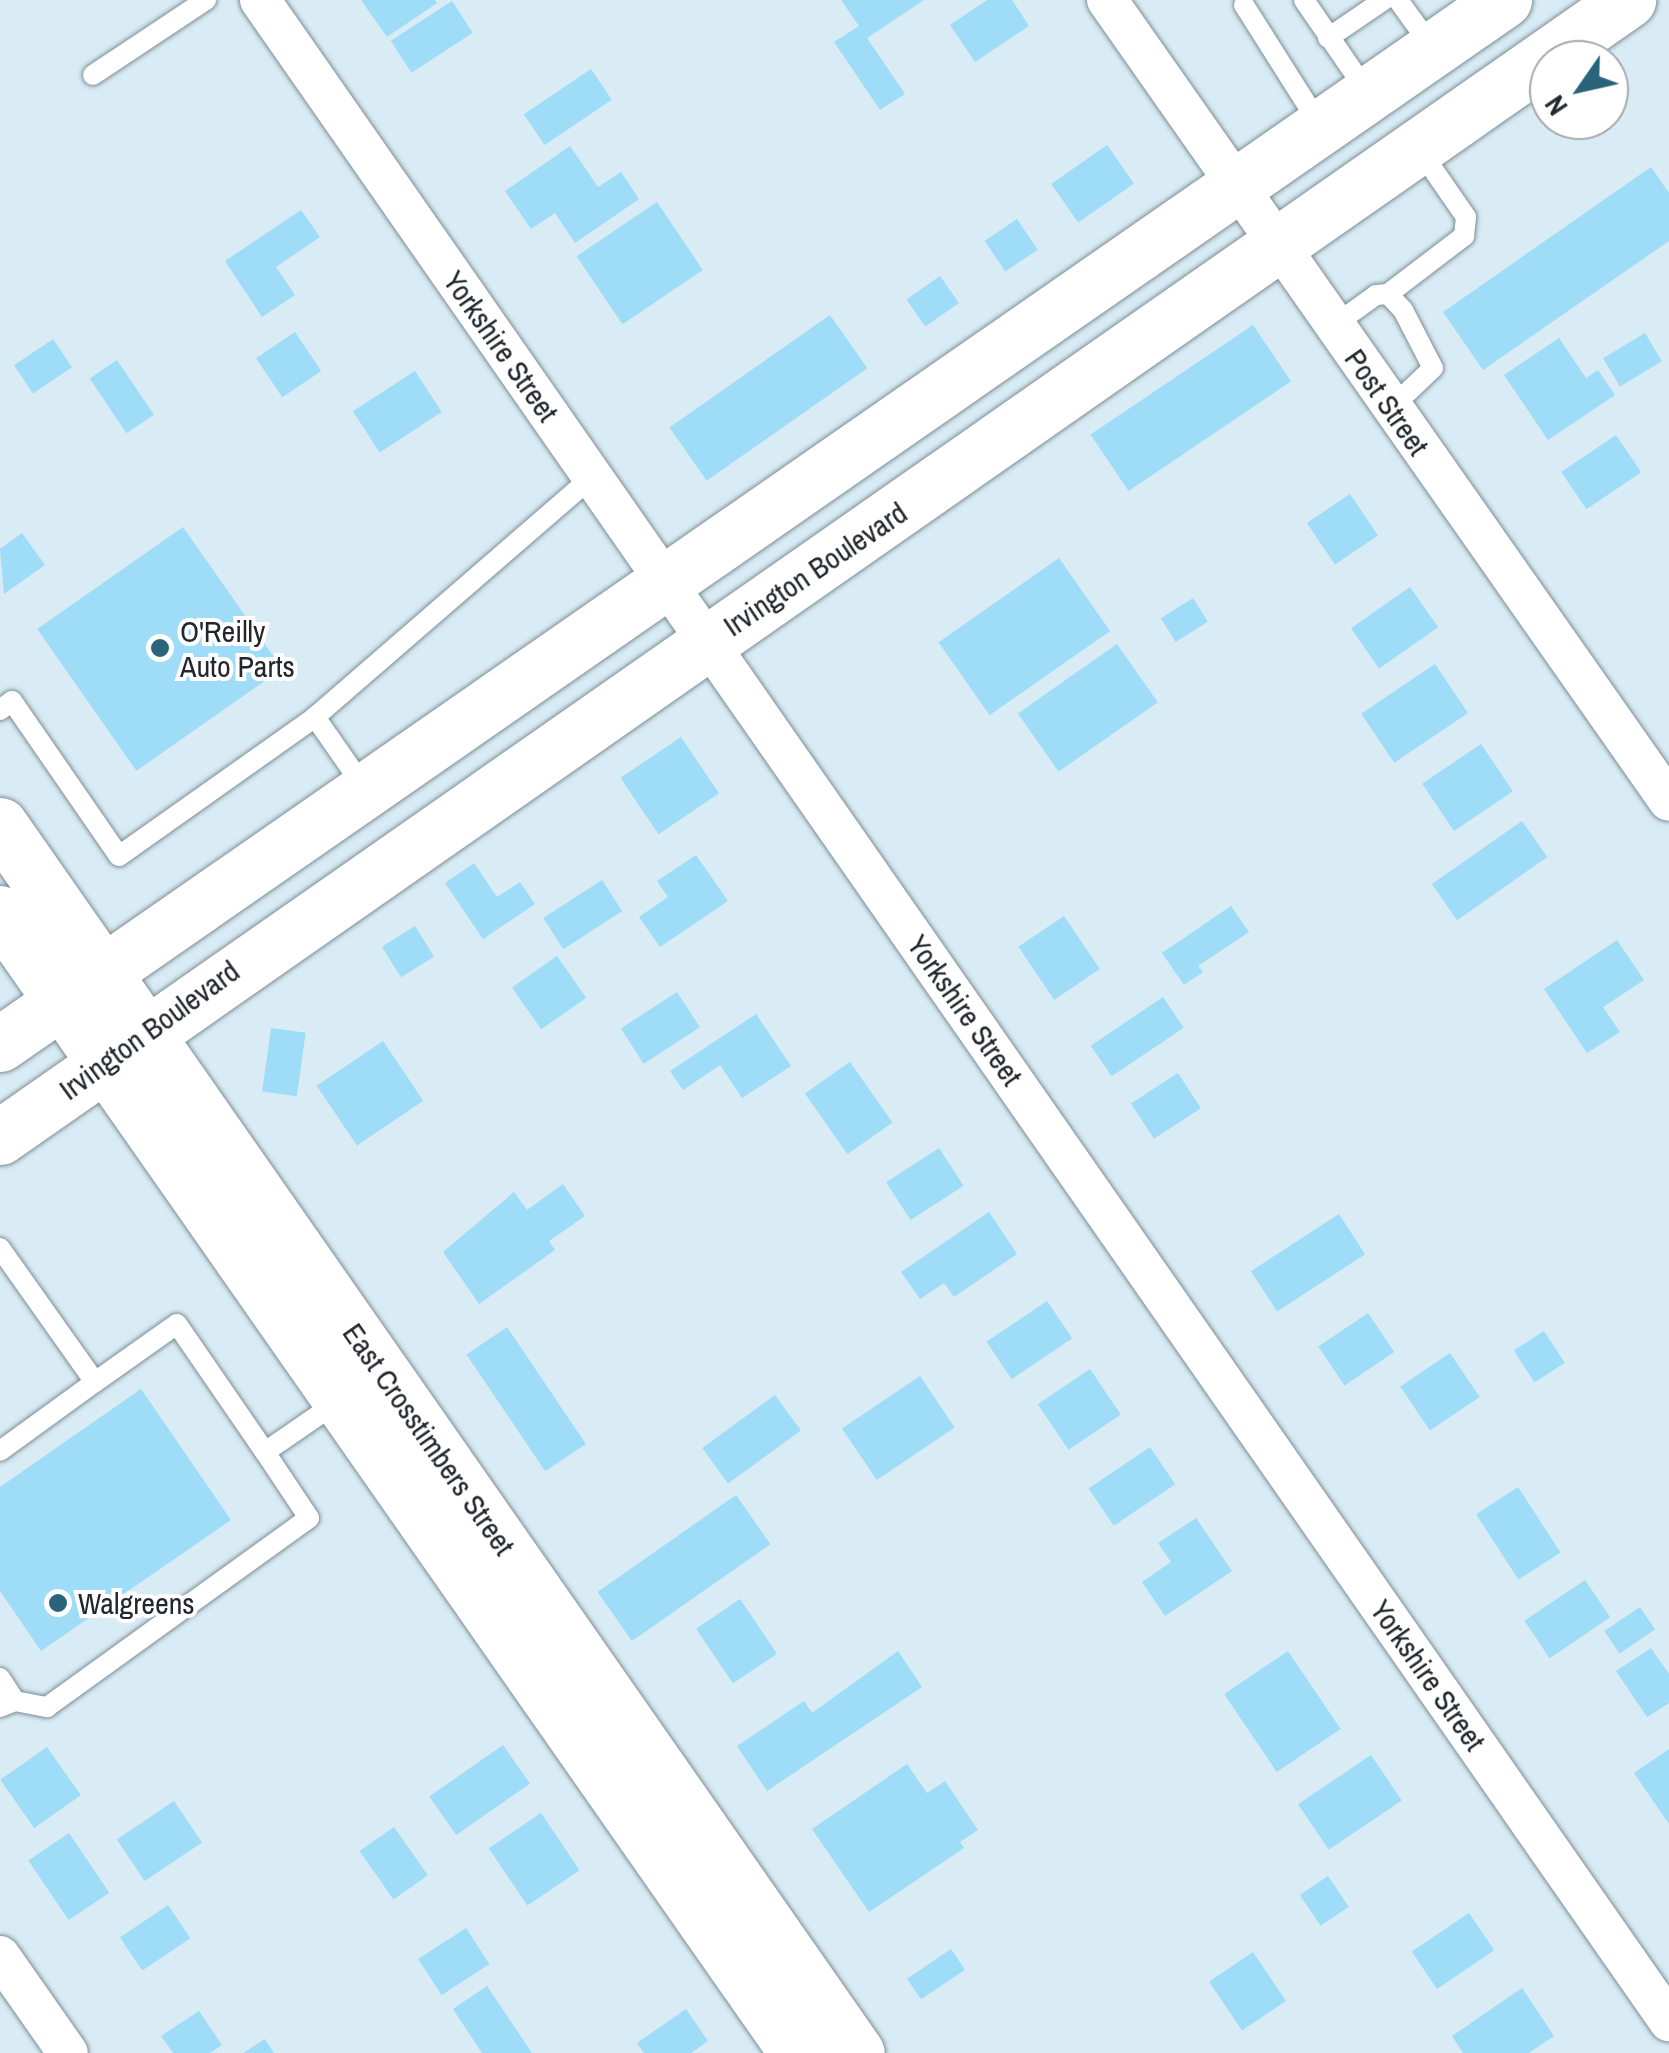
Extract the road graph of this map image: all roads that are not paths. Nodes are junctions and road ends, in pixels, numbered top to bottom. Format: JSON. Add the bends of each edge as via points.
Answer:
{"nodes":[{"id":1,"x":206,"y":0,"type":"edge"},
{"id":2,"x":260,"y":0,"type":"edge"},
{"id":3,"x":1107,"y":0,"type":"edge"},
{"id":4,"x":1304,"y":0,"type":"edge"},
{"id":5,"x":1384,"y":0,"type":"edge"},
{"id":6,"x":1398,"y":0,"type":"edge"},
{"id":7,"x":1504,"y":0,"type":"edge"},
{"id":8,"x":1628,"y":0,"type":"edge"},
{"id":9,"x":1246,"y":2,"type":"edge"},
{"id":10,"x":1328,"y":38,"type":"junction"},
{"id":11,"x":1434,"y":49,"type":"junction"},
{"id":12,"x":93,"y":75,"type":"dead end"},
{"id":13,"x":1369,"y":94,"type":"junction"},
{"id":14,"x":1321,"y":127,"type":"junction"},
{"id":15,"x":1418,"y":147,"type":"junction"},
{"id":16,"x":1236,"y":186,"type":"junction"},
{"id":17,"x":1277,"y":244,"type":"junction"},
{"id":18,"x":1388,"y":294,"type":"junction"},
{"id":19,"x":1333,"y":326,"type":"junction"},
{"id":20,"x":956,"y":382,"type":"junction"},
{"id":21,"x":1391,"y":408,"type":"junction"},
{"id":22,"x":1000,"y":442,"type":"junction"},
{"id":23,"x":592,"y":477,"type":"junction"},
{"id":24,"x":666,"y":584,"type":"junction"},
{"id":25,"x":709,"y":642,"type":"junction"},
{"id":26,"x":0,"y":710,"type":"edge"},
{"id":27,"x":315,"y":718,"type":"junction"},
{"id":28,"x":367,"y":792,"type":"junction"},
{"id":29,"x":1669,"y":801,"type":"edge"},
{"id":30,"x":0,"y":824,"type":"edge"},
{"id":31,"x":407,"y":849,"type":"junction"},
{"id":32,"x":0,"y":913,"type":"edge"},
{"id":33,"x":83,"y":988,"type":"junction"},
{"id":34,"x":0,"y":1044,"type":"edge"},
{"id":35,"x":125,"y":1046,"type":"junction"},
{"id":36,"x":0,"y":1137,"type":"edge"},
{"id":37,"x":0,"y":1248,"type":"edge"},
{"id":38,"x":95,"y":1382,"type":"junction"},
{"id":39,"x":352,"y":1387,"type":"junction"},
{"id":40,"x":0,"y":1451,"type":"edge"},
{"id":41,"x":265,"y":1452,"type":"junction"},
{"id":42,"x":0,"y":1678,"type":"edge"},
{"id":43,"x":8,"y":1704,"type":"edge"},
{"id":44,"x":744,"y":1936,"type":"junction"},
{"id":45,"x":0,"y":1956,"type":"edge"},
{"id":46,"x":1669,"y":2020,"type":"edge"},
{"id":47,"x":68,"y":2053,"type":"edge"},
{"id":48,"x":796,"y":2053,"type":"edge"},
{"id":49,"x":858,"y":2053,"type":"edge"}],
"edges":[{"from":1,"to":12,"type":"lane"},
{"from":2,"to":23,"type":"street","name":"Yorkshire Street"},
{"from":3,"to":16,"type":"street","name":"Post Street"},
{"from":4,"to":10,"type":"lane"},
{"from":5,"to":10,"type":"lane"},
{"from":6,"to":11,"type":"lane"},
{"from":7,"to":11,"type":"main road"},
{"from":8,"to":15,"type":"main road","name":"Irvington Boulevard"},
{"from":9,"to":14,"type":"lane"},
{"from":10,"to":13,"type":"lane"},
{"from":11,"to":13,"type":"main road"},
{"from":13,"to":14,"type":"main road"},
{"from":14,"to":16,"type":"main road"},
{"from":15,"to":17,"type":"main road","name":"Irvington Boulevard"},
{"from":15,"to":18,"type":"lane","via":[[1466,217],[1464,236]]},
{"from":16,"to":17,"type":"street","name":"Post Street"},
{"from":16,"to":20,"type":"main road"},
{"from":17,"to":19,"type":"street","name":"Post Street"},
{"from":17,"to":22,"type":"main road","name":"Irvington Boulevard"},
{"from":18,"to":19,"type":"lane"},
{"from":18,"to":21,"type":"lane","via":[[1433,368]]},
{"from":19,"to":21,"type":"street","name":"Post Street"},
{"from":20,"to":22,"type":"main road"},
{"from":20,"to":24,"type":"main road"},
{"from":21,"to":29,"type":"street","name":"Post Street"},
{"from":22,"to":25,"type":"main road","name":"Irvington Boulevard"},
{"from":23,"to":24,"type":"street","name":"Yorkshire Street"},
{"from":23,"to":27,"type":"lane"},
{"from":24,"to":25,"type":"street","name":"Yorkshire Street"},
{"from":24,"to":28,"type":"main road"},
{"from":25,"to":31,"type":"main road","name":"Irvington Boulevard"},
{"from":25,"to":46,"type":"street","name":"Yorkshire Street"},
{"from":26,"to":27,"type":"lane","via":[[12,701],[119,856]]},
{"from":27,"to":28,"type":"lane"},
{"from":28,"to":31,"type":"main road"},
{"from":28,"to":33,"type":"main road"},
{"from":30,"to":33,"type":"main road","name":"East Crosstimbers Street"},
{"from":31,"to":35,"type":"main road","name":"Irvington Boulevard"},
{"from":32,"to":33,"type":"main road","name":"East Crosstimbers Street"},
{"from":33,"to":34,"type":"main road"},
{"from":33,"to":35,"type":"main road","name":"East Crosstimbers Street"},
{"from":35,"to":36,"type":"main road","name":"Irvington Boulevard"},
{"from":35,"to":39,"type":"main road","name":"East Crosstimbers Street"},
{"from":37,"to":38,"type":"lane"},
{"from":38,"to":40,"type":"lane"},
{"from":38,"to":41,"type":"lane","via":[[178,1324]]},
{"from":39,"to":41,"type":"lane"},
{"from":39,"to":44,"type":"main road","name":"East Crosstimbers Street"},
{"from":41,"to":43,"type":"lane","via":[[310,1518],[47,1707]]},
{"from":42,"to":43,"type":"lane"},
{"from":44,"to":48,"type":"main road","name":"East Crosstimbers Street"},
{"from":44,"to":49,"type":"main road","name":"East Crosstimbers Street"},
{"from":45,"to":47,"type":"street"}]}
